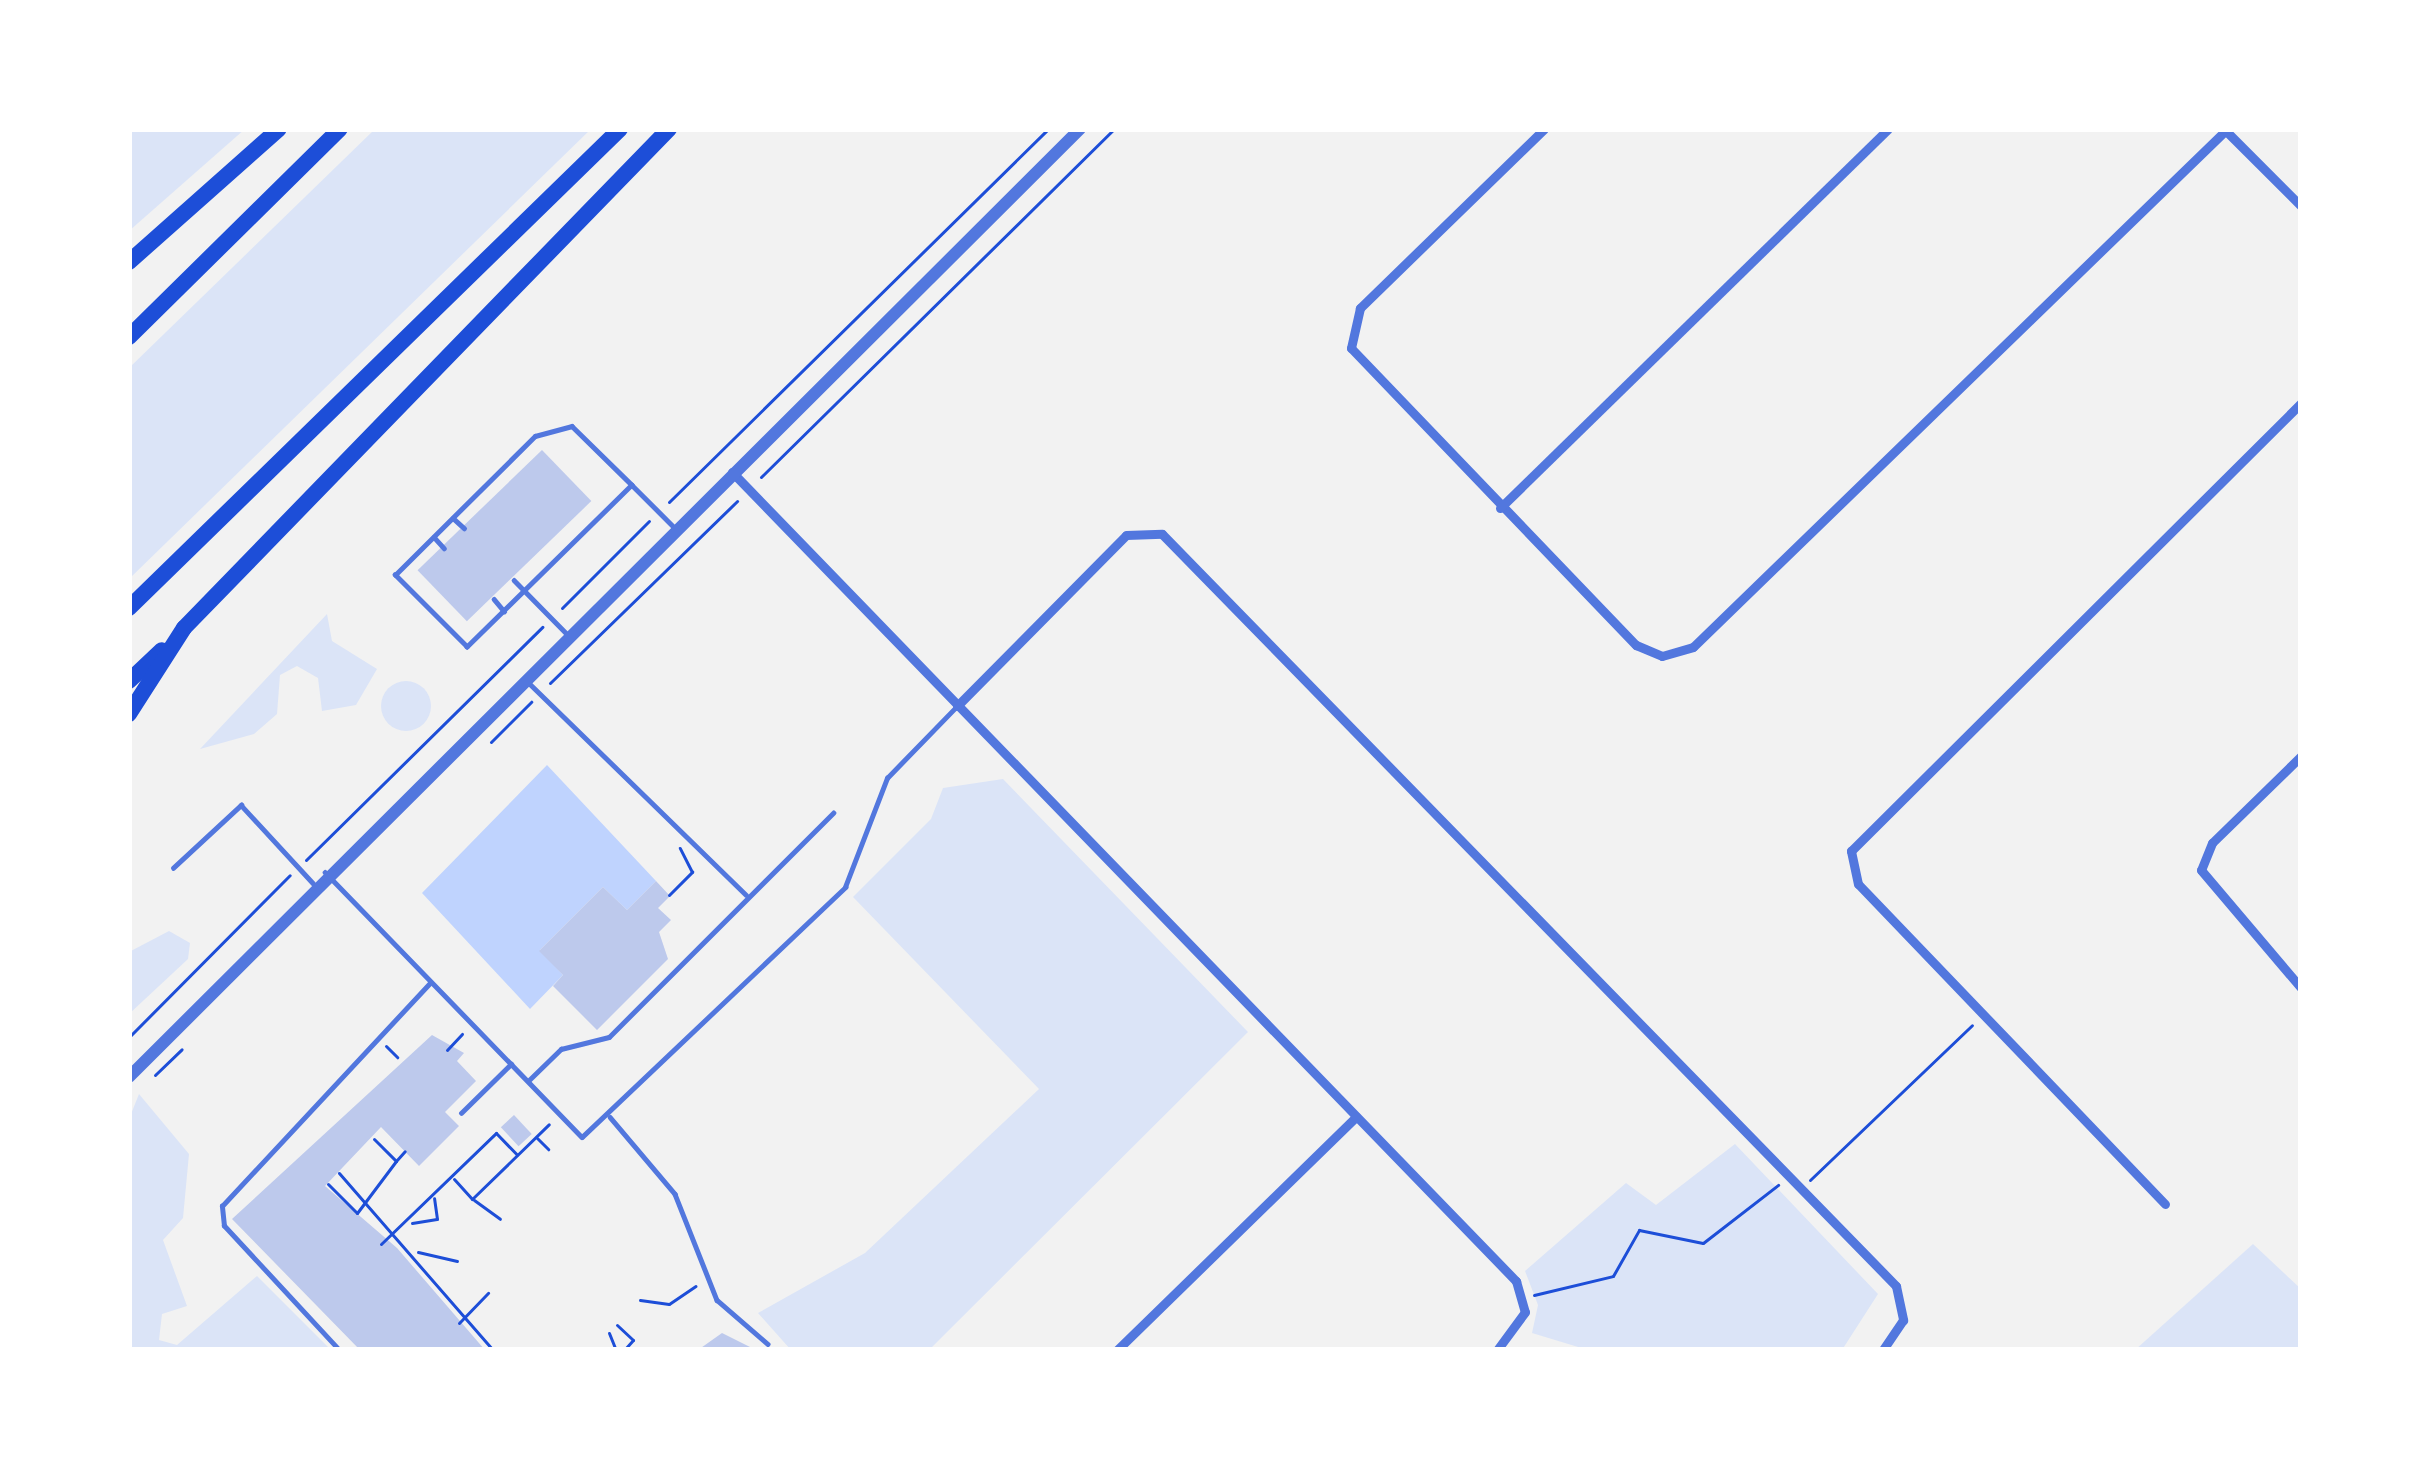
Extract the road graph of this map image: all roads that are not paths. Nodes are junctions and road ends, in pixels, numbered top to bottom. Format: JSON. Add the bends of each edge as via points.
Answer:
{"nodes":[{"id":1,"x":279,"y":129,"type":"edge"},
{"id":2,"x":340,"y":129,"type":"edge"},
{"id":3,"x":620,"y":129,"type":"edge"},
{"id":4,"x":669,"y":129,"type":"edge"},
{"id":5,"x":1080,"y":129,"type":"edge"},
{"id":6,"x":1544,"y":129,"type":"edge"},
{"id":7,"x":1886,"y":130,"type":"edge"},
{"id":8,"x":2226,"y":130,"type":"edge"},
{"id":9,"x":2301,"y":206,"type":"edge"},
{"id":10,"x":129,"y":262,"type":"edge"},
{"id":11,"x":129,"y":337,"type":"edge"},
{"id":12,"x":2301,"y":403,"type":"edge"},
{"id":13,"x":732,"y":472,"type":"junction"},
{"id":14,"x":632,"y":485,"type":"junction"},
{"id":15,"x":1500,"y":508,"type":"junction"},
{"id":16,"x":453,"y":518,"type":"junction"},
{"id":17,"x":464,"y":528,"type":"dead end"},
{"id":18,"x":675,"y":528,"type":"junction"},
{"id":19,"x":434,"y":537,"type":"junction"},
{"id":20,"x":444,"y":548,"type":"dead end"},
{"id":21,"x":514,"y":580,"type":"dead end"},
{"id":22,"x":525,"y":590,"type":"junction"},
{"id":23,"x":494,"y":599,"type":"dead end"},
{"id":24,"x":129,"y":608,"type":"edge"},
{"id":25,"x":504,"y":610,"type":"junction"},
{"id":26,"x":184,"y":628,"type":"junction"},
{"id":27,"x":566,"y":634,"type":"junction"},
{"id":28,"x":523,"y":677,"type":"junction"},
{"id":29,"x":129,"y":681,"type":"edge"},
{"id":30,"x":957,"y":706,"type":"junction"},
{"id":31,"x":129,"y":714,"type":"edge"},
{"id":32,"x":2301,"y":756,"type":"edge"},
{"id":33,"x":832,"y":814,"type":"dead end"},
{"id":34,"x":173,"y":868,"type":"dead end"},
{"id":35,"x":325,"y":872,"type":"junction"},
{"id":36,"x":313,"y":883,"type":"junction"},
{"id":37,"x":748,"y":897,"type":"junction"},
{"id":38,"x":430,"y":983,"type":"junction"},
{"id":39,"x":2301,"y":988,"type":"edge"},
{"id":40,"x":511,"y":1064,"type":"junction"},
{"id":41,"x":129,"y":1076,"type":"edge"},
{"id":42,"x":528,"y":1082,"type":"junction"},
{"id":43,"x":461,"y":1113,"type":"dead end"},
{"id":44,"x":610,"y":1117,"type":"junction"},
{"id":45,"x":1356,"y":1117,"type":"junction"},
{"id":46,"x":2165,"y":1204,"type":"dead end"},
{"id":47,"x":768,"y":1344,"type":"dead end"},
{"id":48,"x":339,"y":1350,"type":"edge"},
{"id":49,"x":1117,"y":1350,"type":"edge"},
{"id":50,"x":1497,"y":1350,"type":"edge"},
{"id":51,"x":1883,"y":1350,"type":"edge"}],
"edges":[{"from":1,"to":10,"type":"highway"},
{"from":2,"to":11,"type":"highway"},
{"from":3,"to":24,"type":"highway"},
{"from":4,"to":26,"type":"highway"},
{"from":5,"to":13,"type":"street"},
{"from":6,"to":15,"type":"street","via":[[1349,330],[1358,364]]},
{"from":7,"to":15,"type":"street"},
{"from":8,"to":9,"type":"street"},
{"from":8,"to":15,"type":"street","via":[[1687,651],[1642,650]]},
{"from":12,"to":46,"type":"street","via":[[1853,844],[1858,884]]},
{"from":13,"to":18,"type":"street"},
{"from":13,"to":30,"type":"street"},
{"from":14,"to":16,"type":"lane","via":[[572,426],[536,436]]},
{"from":14,"to":18,"type":"lane"},
{"from":14,"to":22,"type":"lane"},
{"from":16,"to":17,"type":"lane"},
{"from":16,"to":19,"type":"lane"},
{"from":18,"to":27,"type":"street"},
{"from":19,"to":20,"type":"lane"},
{"from":19,"to":25,"type":"lane","via":[[395,575],[467,647]]},
{"from":21,"to":22,"type":"lane"},
{"from":22,"to":25,"type":"lane"},
{"from":22,"to":27,"type":"lane"},
{"from":23,"to":25,"type":"lane"},
{"from":26,"to":29,"type":"highway"},
{"from":26,"to":31,"type":"highway"},
{"from":27,"to":28,"type":"street"},
{"from":28,"to":35,"type":"street"},
{"from":28,"to":37,"type":"lane"},
{"from":30,"to":44,"type":"lane","via":[[887,778],[855,875]]},
{"from":30,"to":45,"type":"street"},
{"from":30,"to":51,"type":"street","via":[[1126,535],[1156,531],[1899,1290],[1904,1320]]},
{"from":32,"to":39,"type":"street","via":[[2212,843],[2201,870]]},
{"from":33,"to":37,"type":"lane"},
{"from":34,"to":36,"type":"lane","via":[[241,805]]},
{"from":35,"to":36,"type":"street"},
{"from":35,"to":38,"type":"lane"},
{"from":36,"to":41,"type":"street"},
{"from":37,"to":42,"type":"lane","via":[[609,1037],[561,1048]]},
{"from":38,"to":40,"type":"lane"},
{"from":38,"to":48,"type":"lane","via":[[222,1206],[224,1226]]},
{"from":40,"to":42,"type":"lane"},
{"from":40,"to":43,"type":"lane"},
{"from":42,"to":44,"type":"lane","via":[[582,1137]]},
{"from":44,"to":47,"type":"lane","via":[[669,1184],[710,1282]]},
{"from":45,"to":49,"type":"street"},
{"from":45,"to":50,"type":"street","via":[[1516,1281],[1526,1304]]}]}
